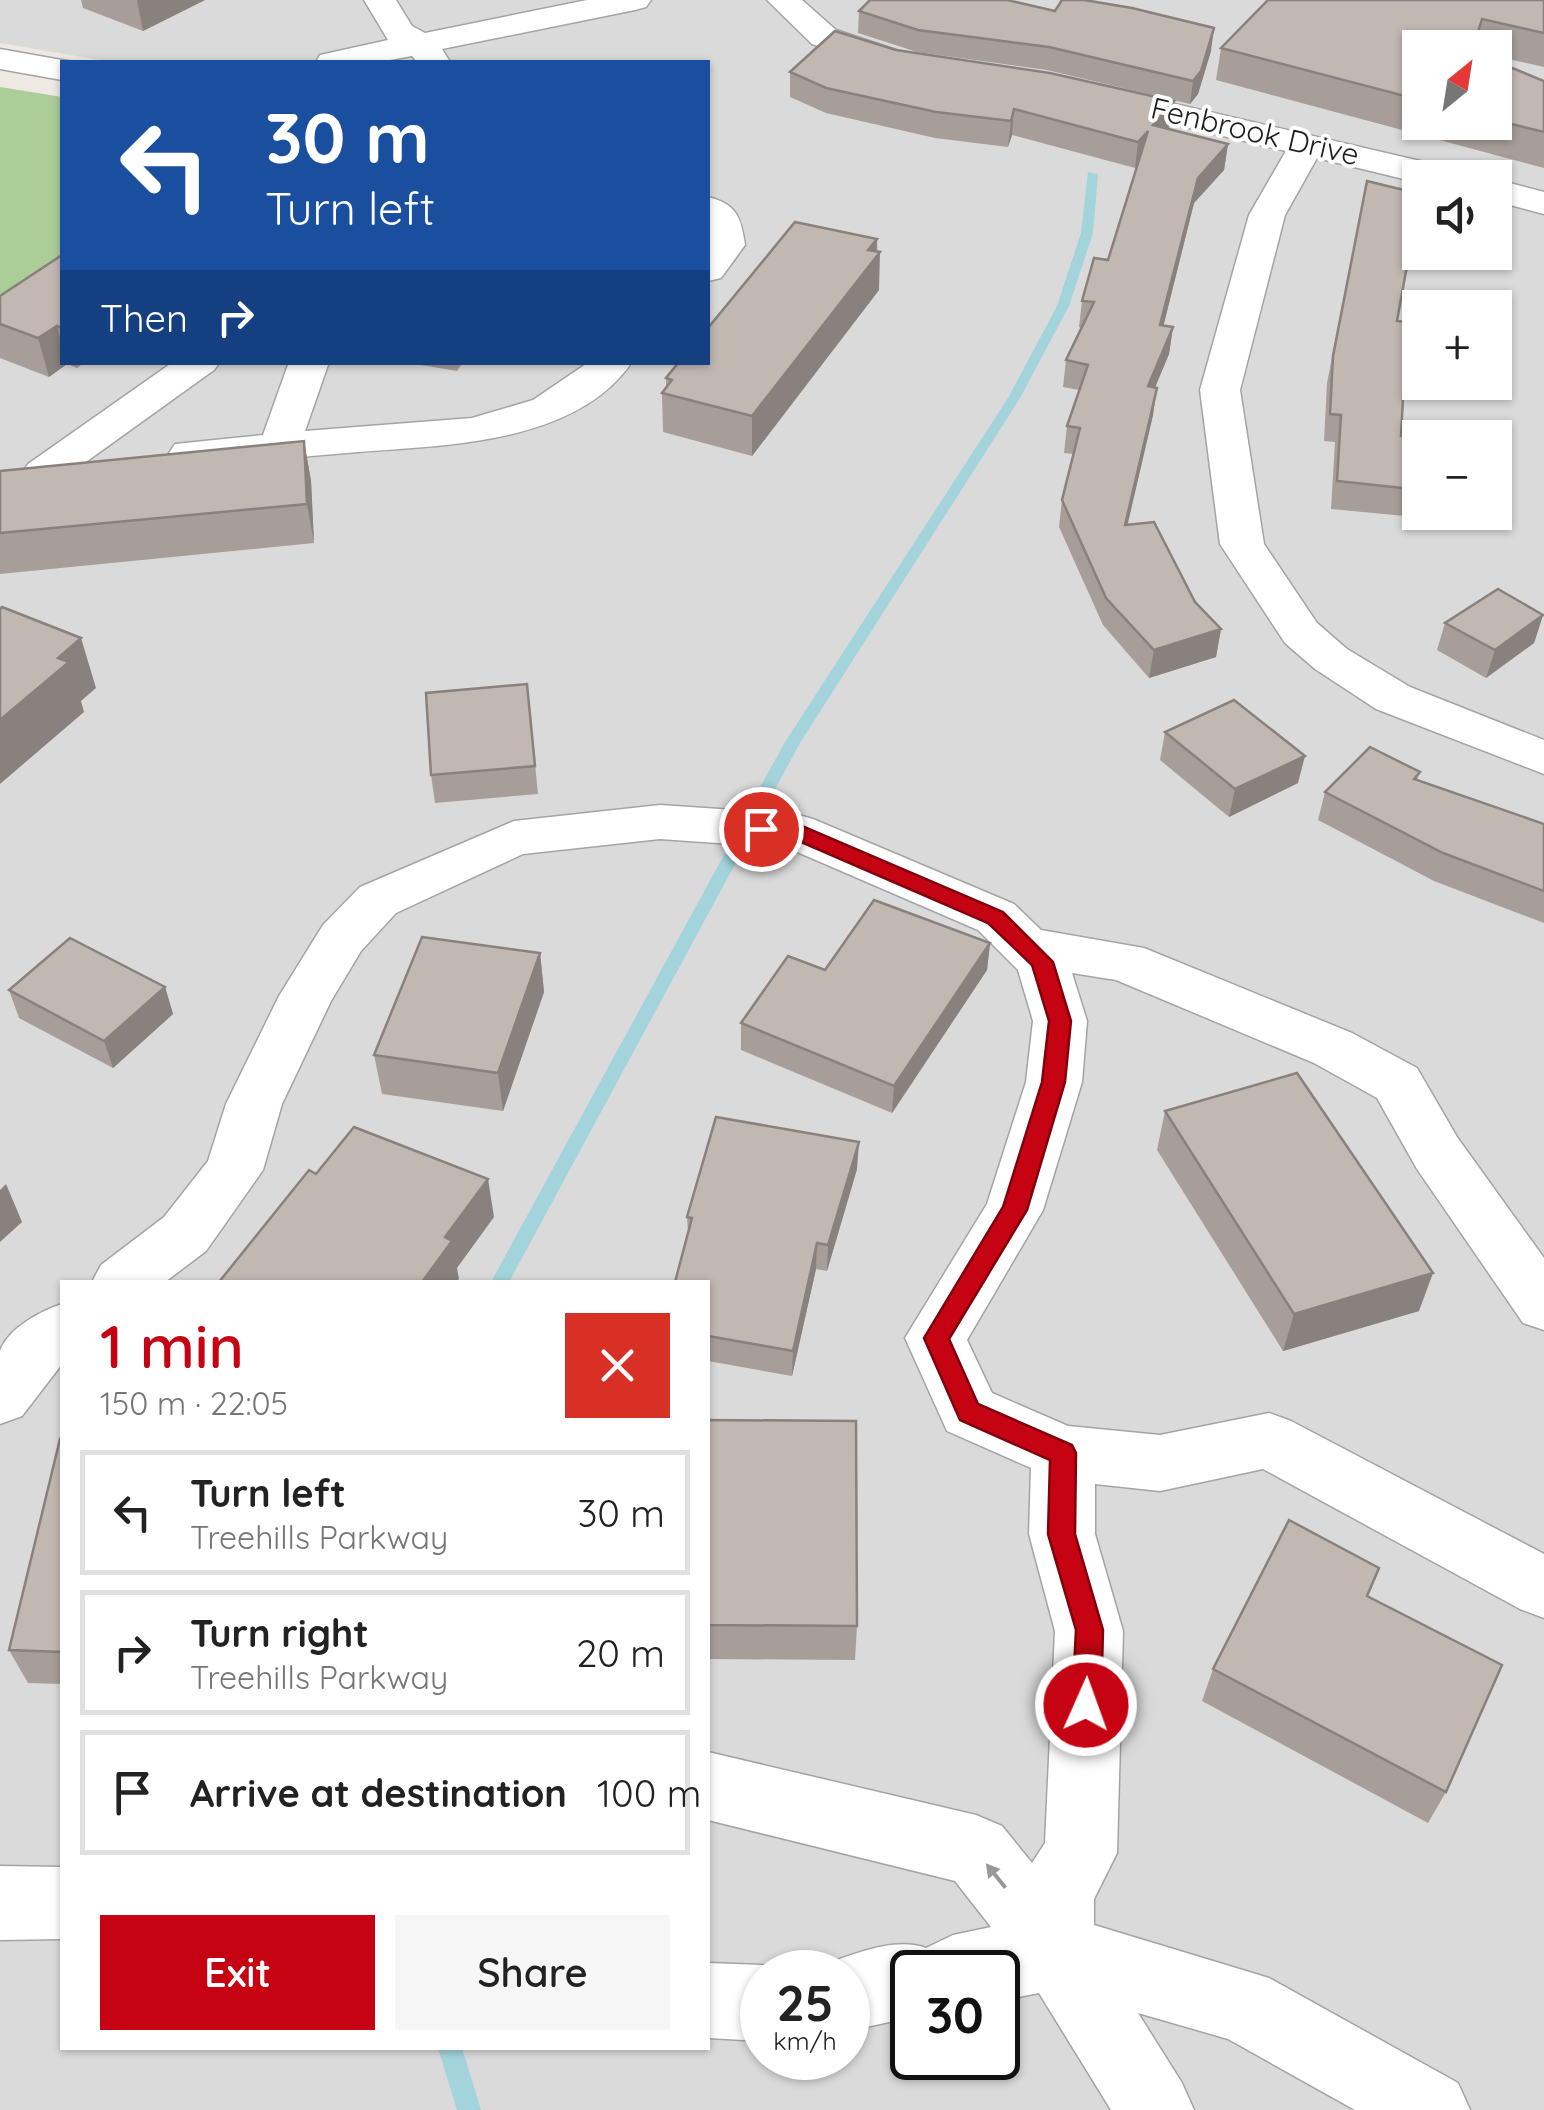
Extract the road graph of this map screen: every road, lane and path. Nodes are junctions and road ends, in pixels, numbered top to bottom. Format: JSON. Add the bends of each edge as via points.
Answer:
{"nodes":[{"id":1,"x":380,"y":0,"type":"edge"},
{"id":2,"x":416,"y":0,"type":"edge"},
{"id":3,"x":635,"y":0,"type":"edge"},
{"id":4,"x":784,"y":0,"type":"edge"},
{"id":5,"x":427,"y":53,"type":"edge"},
{"id":6,"x":0,"y":59,"type":"edge"},
{"id":7,"x":353,"y":60,"type":"edge"},
{"id":8,"x":930,"y":68,"type":"edge"},
{"id":9,"x":60,"y":70,"type":"edge"},
{"id":10,"x":1064,"y":88,"type":"edge"},
{"id":11,"x":1308,"y":143,"type":"junction"},
{"id":12,"x":1402,"y":167,"type":"edge"},
{"id":13,"x":1512,"y":195,"type":"edge"},
{"id":14,"x":1544,"y":203,"type":"edge"},
{"id":15,"x":710,"y":209,"type":"edge"},
{"id":16,"x":710,"y":267,"type":"edge"},
{"id":17,"x":196,"y":365,"type":"edge"},
{"id":18,"x":309,"y":365,"type":"edge"},
{"id":19,"x":609,"y":365,"type":"edge"},
{"id":20,"x":280,"y":444,"type":"junction"},
{"id":21,"x":44,"y":472,"type":"junction"},
{"id":22,"x":0,"y":479,"type":"edge"},
{"id":23,"x":1544,"y":758,"type":"edge"},
{"id":24,"x":1030,"y":947,"type":"junction"},
{"id":25,"x":125,"y":1280,"type":"edge"},
{"id":26,"x":1544,"y":1305,"type":"edge"},
{"id":27,"x":60,"y":1331,"type":"edge"},
{"id":28,"x":0,"y":1397,"type":"edge"},
{"id":29,"x":1063,"y":1453,"type":"junction"},
{"id":30,"x":1544,"y":1588,"type":"edge"},
{"id":31,"x":710,"y":1786,"type":"edge"},
{"id":32,"x":60,"y":1902,"type":"edge"},
{"id":33,"x":0,"y":1904,"type":"edge"},
{"id":34,"x":1057,"y":1952,"type":"junction"},
{"id":35,"x":1020,"y":1959,"type":"edge"},
{"id":36,"x":710,"y":2001,"type":"edge"},
{"id":37,"x":740,"y":2002,"type":"edge"},
{"id":38,"x":1156,"y":2110,"type":"edge"},
{"id":39,"x":1432,"y":2110,"type":"edge"}],
"edges":[{"from":1,"to":5,"type":"street","via":[[399,33]]},
{"from":2,"to":5,"type":"street","via":[[429,27]]},
{"from":3,"to":5,"type":"street"},
{"from":4,"to":8,"type":"street","via":[[824,37]]},
{"from":5,"to":7,"type":"street"},
{"from":6,"to":9,"type":"street"},
{"from":10,"to":11,"type":"street","name":"Fenbrook Drive"},
{"from":11,"to":12,"type":"street","name":"Fenbrook Drive"},
{"from":11,"to":23,"type":"street","via":[[1268,215],[1220,390],[1242,544],[1301,632],[1331,659],[1393,698]]},
{"from":13,"to":14,"type":"street"},
{"from":15,"to":16,"type":"street","via":[[722,217],[726,245]]},
{"from":17,"to":21,"type":"street"},
{"from":18,"to":20,"type":"street"},
{"from":19,"to":20,"type":"street","via":[[548,410],[476,430]]},
{"from":20,"to":21,"type":"street"},
{"from":21,"to":22,"type":"street"},
{"from":24,"to":25,"type":"street","via":[[996,917],[795,831],[660,822],[514,838],[378,900],[342,938],[254,1104],[234,1170],[186,1234]]},
{"from":24,"to":26,"type":"street","via":[[1124,962],[1333,1048],[1397,1083],[1437,1153]]},
{"from":24,"to":29,"type":"street","via":[[1042,962],[1060,1021],[1054,1082],[1014,1210],[936,1338],[969,1412]]},
{"from":27,"to":28,"type":"street"},
{"from":29,"to":30,"type":"street","via":[[1160,1463],[1269,1440]]},
{"from":29,"to":34,"type":"street","via":[[1062,1534],[1090,1630],[1080,1853],[1057,1891]]},
{"from":34,"to":31,"type":"street","one_way":true,"via":[[976,1851]]},
{"from":32,"to":33,"type":"street"},
{"from":34,"to":35,"type":"street"},
{"from":34,"to":38,"type":"street"},
{"from":34,"to":39,"type":"street","via":[[1242,2005]]},
{"from":36,"to":37,"type":"street"}]}
